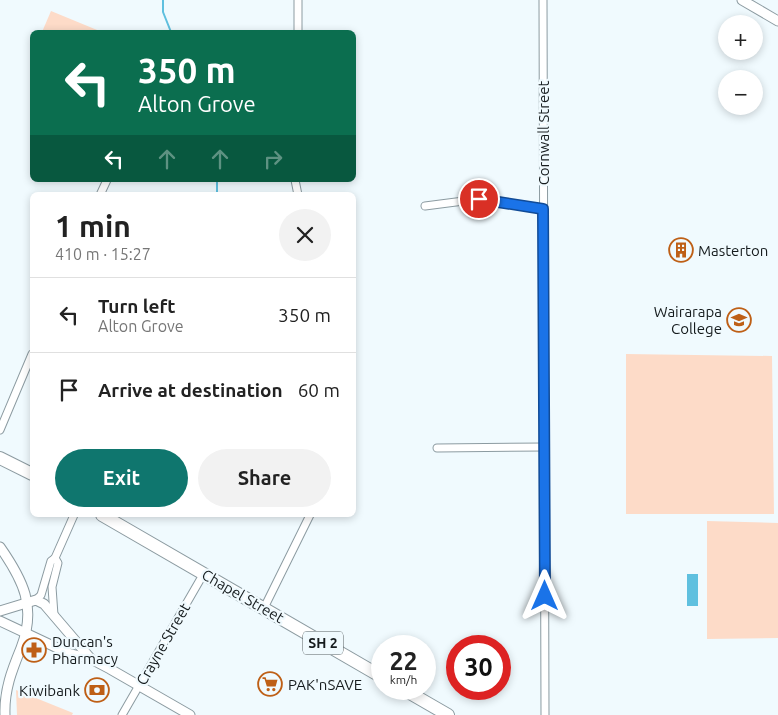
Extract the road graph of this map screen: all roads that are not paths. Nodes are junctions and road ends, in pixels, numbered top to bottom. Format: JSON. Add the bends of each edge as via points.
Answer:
{"nodes":[{"id":1,"x":298,"y":0,"type":"edge"},
{"id":2,"x":543,"y":0,"type":"edge"},
{"id":3,"x":746,"y":1,"type":"edge"},
{"id":4,"x":778,"y":21,"type":"edge"},
{"id":5,"x":298,"y":30,"type":"edge"},
{"id":6,"x":425,"y":206,"type":"dead end"},
{"id":7,"x":543,"y":209,"type":"junction"},
{"id":8,"x":30,"y":359,"type":"edge"},
{"id":9,"x":0,"y":430,"type":"edge"},
{"id":10,"x":545,"y":447,"type":"junction"},
{"id":11,"x":437,"y":448,"type":"dead end"},
{"id":12,"x":0,"y":458,"type":"edge"},
{"id":13,"x":30,"y":473,"type":"edge"},
{"id":14,"x":73,"y":517,"type":"edge"},
{"id":15,"x":106,"y":517,"type":"edge"},
{"id":16,"x":309,"y":517,"type":"edge"},
{"id":17,"x":0,"y":547,"type":"edge"},
{"id":18,"x":55,"y":558,"type":"junction"},
{"id":19,"x":204,"y":573,"type":"junction"},
{"id":20,"x":36,"y":600,"type":"junction"},
{"id":21,"x":27,"y":602,"type":"junction"},
{"id":22,"x":264,"y":608,"type":"junction"},
{"id":23,"x":0,"y":611,"type":"edge"},
{"id":24,"x":54,"y":616,"type":"junction"},
{"id":25,"x":0,"y":621,"type":"edge"},
{"id":26,"x":26,"y":634,"type":"junction"},
{"id":27,"x":91,"y":659,"type":"junction"},
{"id":28,"x":371,"y":671,"type":"edge"},
{"id":29,"x":140,"y":686,"type":"junction"},
{"id":30,"x":422,"y":700,"type":"edge"},
{"id":31,"x":5,"y":715,"type":"edge"},
{"id":32,"x":122,"y":715,"type":"edge"},
{"id":33,"x":190,"y":715,"type":"edge"},
{"id":34,"x":448,"y":715,"type":"edge"},
{"id":35,"x":545,"y":715,"type":"edge"}],
"edges":[{"from":1,"to":5,"type":"street"},
{"from":2,"to":7,"type":"street","name":"Cornwall Street"},
{"from":3,"to":4,"type":"street"},
{"from":6,"to":7,"type":"street","via":[[479,199]]},
{"from":7,"to":10,"type":"street","name":"Cornwall Street"},
{"from":8,"to":9,"type":"street"},
{"from":10,"to":11,"type":"street"},
{"from":10,"to":35,"type":"street","name":"Cornwall Street"},
{"from":12,"to":13,"type":"highway"},
{"from":14,"to":18,"type":"street"},
{"from":15,"to":19,"type":"highway","name":"Chapel Street","number":"SH 2"},
{"from":16,"to":22,"type":"street"},
{"from":17,"to":21,"type":"street","via":[[21,580]]},
{"from":18,"to":20,"type":"street"},
{"from":18,"to":24,"type":"street","via":[[58,563],[52,595]]},
{"from":19,"to":22,"type":"highway","name":"Chapel Street","number":"SH 2"},
{"from":19,"to":29,"type":"street","name":"Crayne Street"},
{"from":20,"to":21,"type":"street"},
{"from":20,"to":24,"type":"street","via":[[49,608]]},
{"from":21,"to":23,"type":"street"},
{"from":21,"to":26,"type":"street"},
{"from":22,"to":28,"type":"highway","name":"Chapel Street","number":"SH 2"},
{"from":24,"to":27,"type":"street"},
{"from":25,"to":26,"type":"street"},
{"from":26,"to":27,"type":"street","via":[[68,653]]},
{"from":26,"to":31,"type":"street","via":[[9,678]]},
{"from":27,"to":29,"type":"street"},
{"from":29,"to":32,"type":"street","name":"Crayne Street"},
{"from":29,"to":33,"type":"street"},
{"from":30,"to":34,"type":"highway"}]}
